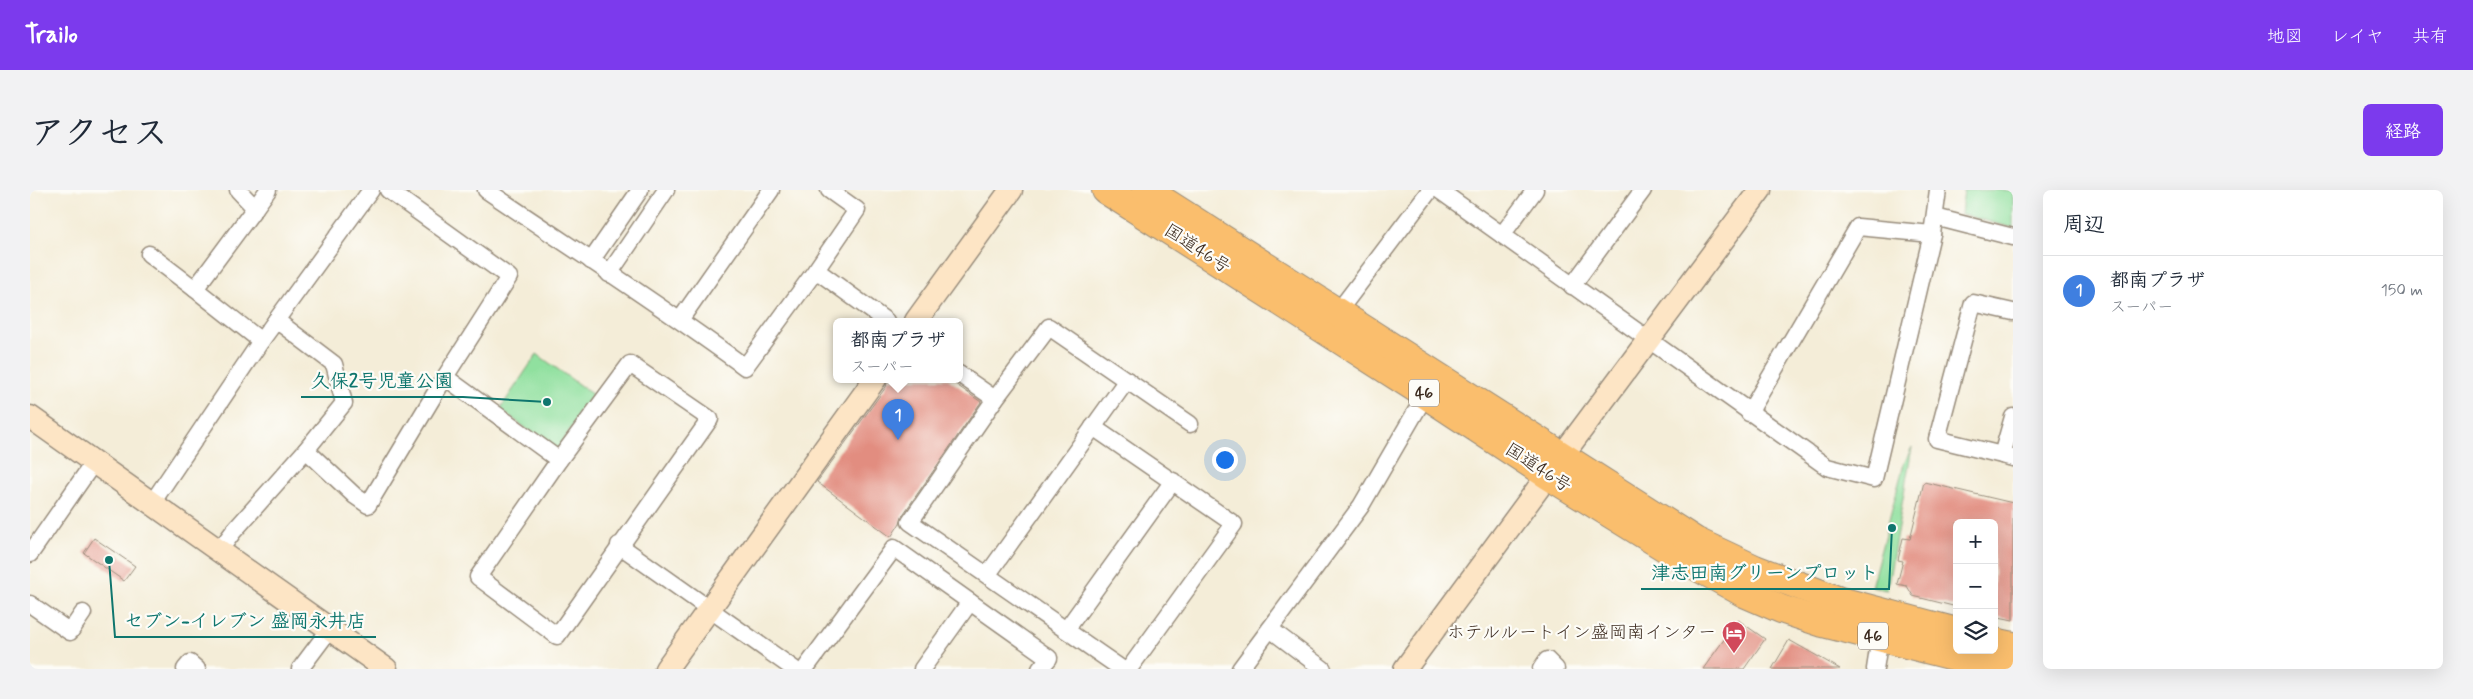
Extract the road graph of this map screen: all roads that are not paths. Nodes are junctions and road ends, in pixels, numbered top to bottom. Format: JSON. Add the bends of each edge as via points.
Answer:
{"nodes":[{"id":1,"x":238,"y":190,"type":"edge"},
{"id":2,"x":268,"y":190,"type":"edge"},
{"id":3,"x":371,"y":190,"type":"edge"},
{"id":4,"x":388,"y":190,"type":"edge"},
{"id":5,"x":486,"y":190,"type":"edge"},
{"id":6,"x":640,"y":190,"type":"edge"},
{"id":7,"x":666,"y":190,"type":"edge"},
{"id":8,"x":772,"y":190,"type":"edge"},
{"id":9,"x":829,"y":190,"type":"edge"},
{"id":10,"x":1011,"y":190,"type":"edge"},
{"id":11,"x":1106,"y":190,"type":"edge"},
{"id":12,"x":1146,"y":190,"type":"edge"},
{"id":13,"x":1430,"y":190,"type":"edge"},
{"id":14,"x":1439,"y":190,"type":"edge"},
{"id":15,"x":1535,"y":190,"type":"edge"},
{"id":16,"x":1643,"y":190,"type":"edge"},
{"id":17,"x":1760,"y":190,"type":"edge"},
{"id":18,"x":1938,"y":190,"type":"edge"},
{"id":19,"x":255,"y":208,"type":"junction"},
{"id":20,"x":1935,"y":217,"type":"junction"},
{"id":21,"x":1932,"y":234,"type":"junction"},
{"id":22,"x":1502,"y":235,"type":"junction"},
{"id":23,"x":2013,"y":237,"type":"edge"},
{"id":24,"x":150,"y":254,"type":"dead end"},
{"id":25,"x":591,"y":261,"type":"junction"},
{"id":26,"x":816,"y":270,"type":"junction"},
{"id":27,"x":609,"y":274,"type":"junction"},
{"id":28,"x":1572,"y":286,"type":"junction"},
{"id":29,"x":195,"y":289,"type":"junction"},
{"id":30,"x":2013,"y":312,"type":"edge"},
{"id":31,"x":1337,"y":313,"type":"junction"},
{"id":32,"x":882,"y":318,"type":"edge"},
{"id":33,"x":918,"y":318,"type":"edge"},
{"id":34,"x":276,"y":320,"type":"junction"},
{"id":35,"x":680,"y":320,"type":"junction"},
{"id":36,"x":1648,"y":340,"type":"junction"},
{"id":37,"x":261,"y":341,"type":"junction"},
{"id":38,"x":445,"y":377,"type":"junction"},
{"id":39,"x":963,"y":377,"type":"edge"},
{"id":40,"x":1127,"y":380,"type":"junction"},
{"id":41,"x":872,"y":383,"type":"edge"},
{"id":42,"x":1431,"y":385,"type":"junction"},
{"id":43,"x":994,"y":399,"type":"junction"},
{"id":44,"x":1750,"y":413,"type":"junction"},
{"id":45,"x":2013,"y":416,"type":"edge"},
{"id":46,"x":30,"y":417,"type":"edge"},
{"id":47,"x":1190,"y":424,"type":"dead end"},
{"id":48,"x":1093,"y":427,"type":"junction"},
{"id":49,"x":306,"y":450,"type":"junction"},
{"id":50,"x":2008,"y":456,"type":"edge"},
{"id":51,"x":559,"y":460,"type":"junction"},
{"id":52,"x":94,"y":462,"type":"junction"},
{"id":53,"x":1555,"y":466,"type":"junction"},
{"id":54,"x":1173,"y":481,"type":"junction"},
{"id":55,"x":152,"y":503,"type":"junction"},
{"id":56,"x":33,"y":544,"type":"edge"},
{"id":57,"x":620,"y":545,"type":"junction"},
{"id":58,"x":219,"y":551,"type":"junction"},
{"id":59,"x":988,"y":574,"type":"junction"},
{"id":60,"x":970,"y":602,"type":"junction"},
{"id":61,"x":30,"y":604,"type":"edge"},
{"id":62,"x":708,"y":608,"type":"junction"},
{"id":63,"x":83,"y":613,"type":"dead end"},
{"id":64,"x":330,"y":629,"type":"junction"},
{"id":65,"x":1270,"y":629,"type":"junction"},
{"id":66,"x":1066,"y":630,"type":"junction"},
{"id":67,"x":1953,"y":631,"type":"edge"},
{"id":68,"x":1880,"y":637,"type":"junction"},
{"id":69,"x":1998,"y":643,"type":"edge"},
{"id":70,"x":2013,"y":646,"type":"edge"},
{"id":71,"x":185,"y":669,"type":"edge"},
{"id":72,"x":197,"y":669,"type":"edge"},
{"id":73,"x":300,"y":669,"type":"edge"},
{"id":74,"x":386,"y":669,"type":"edge"},
{"id":75,"x":666,"y":669,"type":"edge"},
{"id":76,"x":794,"y":669,"type":"edge"},
{"id":77,"x":805,"y":669,"type":"edge"},
{"id":78,"x":922,"y":669,"type":"edge"},
{"id":79,"x":1040,"y":669,"type":"edge"},
{"id":80,"x":1122,"y":669,"type":"edge"},
{"id":81,"x":1129,"y":669,"type":"edge"},
{"id":82,"x":1240,"y":669,"type":"edge"},
{"id":83,"x":1323,"y":669,"type":"edge"},
{"id":84,"x":1405,"y":669,"type":"edge"},
{"id":85,"x":1541,"y":669,"type":"edge"},
{"id":86,"x":1556,"y":669,"type":"edge"},
{"id":87,"x":1875,"y":669,"type":"edge"},
{"id":88,"x":2005,"y":669,"type":"edge"}],
"edges":[{"from":1,"to":19,"type":"street"},
{"from":2,"to":19,"type":"street"},
{"from":3,"to":34,"type":"street"},
{"from":4,"to":38,"type":"street","via":[[509,277]]},
{"from":5,"to":25,"type":"street"},
{"from":6,"to":25,"type":"street"},
{"from":7,"to":27,"type":"street"},
{"from":8,"to":35,"type":"street"},
{"from":9,"to":26,"type":"street","via":[[857,210]]},
{"from":10,"to":33,"type":"street"},
{"from":11,"to":42,"type":"highway","name":"国道46号","number":"46"},
{"from":12,"to":31,"type":"highway","name":"国道46号","number":"46"},
{"from":13,"to":31,"type":"street"},
{"from":14,"to":22,"type":"street"},
{"from":15,"to":22,"type":"street"},
{"from":16,"to":28,"type":"street"},
{"from":17,"to":36,"type":"street"},
{"from":18,"to":20,"type":"street"},
{"from":19,"to":29,"type":"street"},
{"from":20,"to":21,"type":"street"},
{"from":20,"to":23,"type":"street"},
{"from":21,"to":44,"type":"street","via":[[1858,227]]},
{"from":21,"to":44,"type":"street","via":[[1874,479],[1827,468]]},
{"from":22,"to":28,"type":"street"},
{"from":24,"to":29,"type":"street"},
{"from":25,"to":27,"type":"street"},
{"from":26,"to":32,"type":"street"},
{"from":26,"to":35,"type":"street","via":[[746,367]]},
{"from":27,"to":35,"type":"street"},
{"from":28,"to":36,"type":"street"},
{"from":29,"to":37,"type":"street"},
{"from":30,"to":50,"type":"street","via":[[1973,303],[1937,439]]},
{"from":31,"to":42,"type":"highway","name":"国道46号","number":"46"},
{"from":34,"to":37,"type":"street"},
{"from":34,"to":49,"type":"street","via":[[334,364],[344,403]]},
{"from":36,"to":44,"type":"street"},
{"from":36,"to":53,"type":"street"},
{"from":37,"to":55,"type":"street"},
{"from":38,"to":49,"type":"street","via":[[368,505]]},
{"from":38,"to":51,"type":"street"},
{"from":39,"to":43,"type":"street"},
{"from":40,"to":43,"type":"street","via":[[1049,327]]},
{"from":40,"to":47,"type":"street"},
{"from":40,"to":48,"type":"street"},
{"from":41,"to":62,"type":"street"},
{"from":42,"to":53,"type":"highway","name":"国道46号","number":"46"},
{"from":42,"to":65,"type":"street","via":[[1360,506]]},
{"from":43,"to":59,"type":"street","via":[[910,522]]},
{"from":45,"to":50,"type":"street"},
{"from":46,"to":52,"type":"street"},
{"from":48,"to":54,"type":"street"},
{"from":48,"to":59,"type":"street"},
{"from":49,"to":58,"type":"street"},
{"from":51,"to":57,"type":"street","via":[[478,577],[557,636]]},
{"from":51,"to":57,"type":"street","via":[[630,364],[710,419]]},
{"from":52,"to":55,"type":"street"},
{"from":52,"to":56,"type":"street"},
{"from":53,"to":67,"type":"highway","name":"国道46号","number":"46","via":[[1695,541],[1755,569],[1840,601]]},
{"from":53,"to":68,"type":"highway","name":"国道46号","number":"46","via":[[1686,561],[1744,592],[1806,617]]},
{"from":53,"to":84,"type":"street"},
{"from":54,"to":66,"type":"street"},
{"from":54,"to":81,"type":"street","via":[[1234,524]]},
{"from":55,"to":58,"type":"street"},
{"from":57,"to":62,"type":"street"},
{"from":58,"to":64,"type":"street"},
{"from":59,"to":66,"type":"street"},
{"from":60,"to":77,"type":"street","via":[[894,548]]},
{"from":60,"to":78,"type":"street"},
{"from":60,"to":79,"type":"street","via":[[1049,658]]},
{"from":61,"to":63,"type":"street","via":[[70,632]]},
{"from":62,"to":75,"type":"street"},
{"from":62,"to":76,"type":"street"},
{"from":64,"to":73,"type":"street"},
{"from":64,"to":74,"type":"street"},
{"from":65,"to":82,"type":"street"},
{"from":65,"to":83,"type":"street"},
{"from":66,"to":80,"type":"street"},
{"from":68,"to":87,"type":"street"},
{"from":68,"to":88,"type":"highway","name":"国道46号","number":"46"},
{"from":69,"to":70,"type":"highway"},
{"from":71,"to":72,"type":"street","via":[[190,663]]},
{"from":85,"to":86,"type":"street","via":[[1547,660]]}]}
